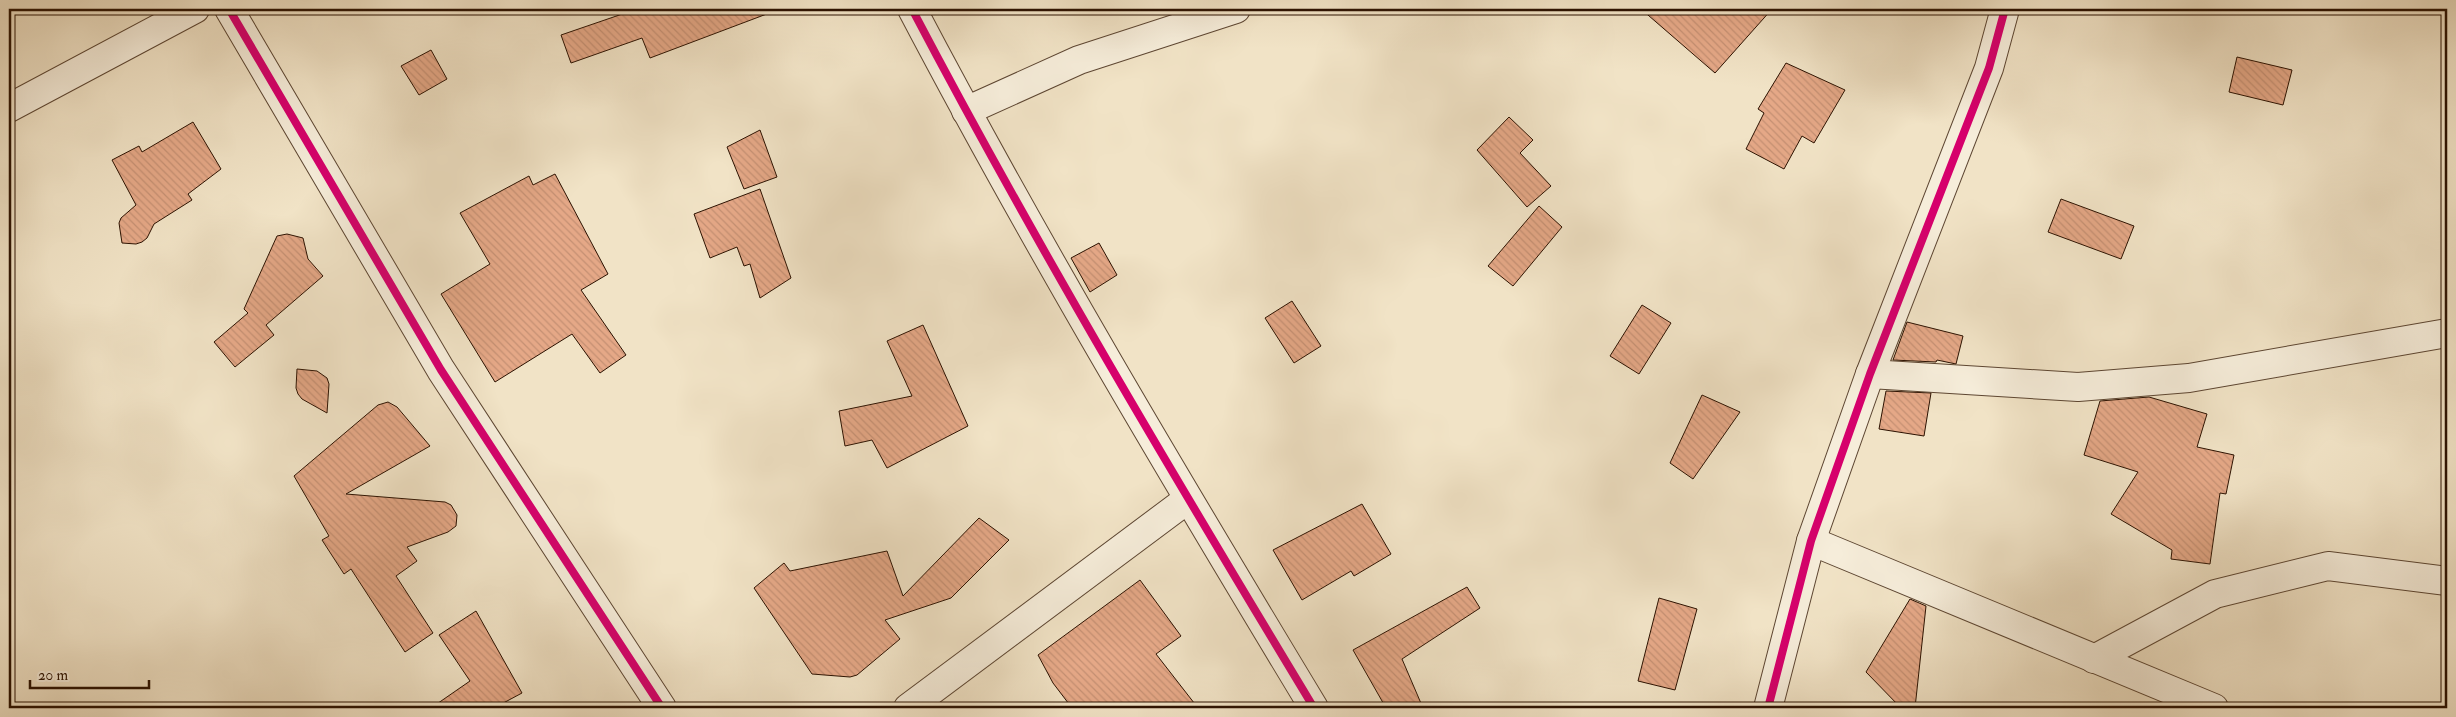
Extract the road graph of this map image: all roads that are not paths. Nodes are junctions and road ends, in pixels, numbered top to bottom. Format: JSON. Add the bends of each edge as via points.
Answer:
{"nodes":[{"id":1,"x":196,"y":9,"type":"edge"},
{"id":2,"x":229,"y":9,"type":"edge"},
{"id":3,"x":912,"y":9,"type":"edge"},
{"id":4,"x":1236,"y":9,"type":"edge"},
{"id":5,"x":2004,"y":9,"type":"edge"},
{"id":6,"x":9,"y":108,"type":"edge"},
{"id":7,"x":966,"y":111,"type":"junction"},
{"id":8,"x":2447,"y":333,"type":"edge"},
{"id":9,"x":1870,"y":374,"type":"junction"},
{"id":10,"x":1188,"y":499,"type":"junction"},
{"id":11,"x":1811,"y":541,"type":"junction"},
{"id":12,"x":2447,"y":581,"type":"edge"},
{"id":13,"x":2094,"y":659,"type":"junction"},
{"id":14,"x":662,"y":708,"type":"edge"},
{"id":15,"x":908,"y":708,"type":"edge"},
{"id":16,"x":1314,"y":708,"type":"edge"},
{"id":17,"x":1768,"y":708,"type":"edge"},
{"id":18,"x":2214,"y":708,"type":"edge"}],
"edges":[{"from":1,"to":6,"type":"street"},
{"from":2,"to":14,"type":"street","via":[[440,370]]},
{"from":3,"to":7,"type":"street"},
{"from":4,"to":7,"type":"street","via":[[1079,60]]},
{"from":5,"to":9,"type":"street","via":[[1988,68]]},
{"from":7,"to":10,"type":"street"},
{"from":8,"to":9,"type":"street","via":[[2189,378],[2078,387]]},
{"from":9,"to":11,"type":"street"},
{"from":10,"to":15,"type":"street"},
{"from":10,"to":16,"type":"street"},
{"from":11,"to":13,"type":"street"},
{"from":11,"to":17,"type":"street"},
{"from":12,"to":13,"type":"street","via":[[2328,566],[2214,594]]},
{"from":13,"to":18,"type":"street"}]}
